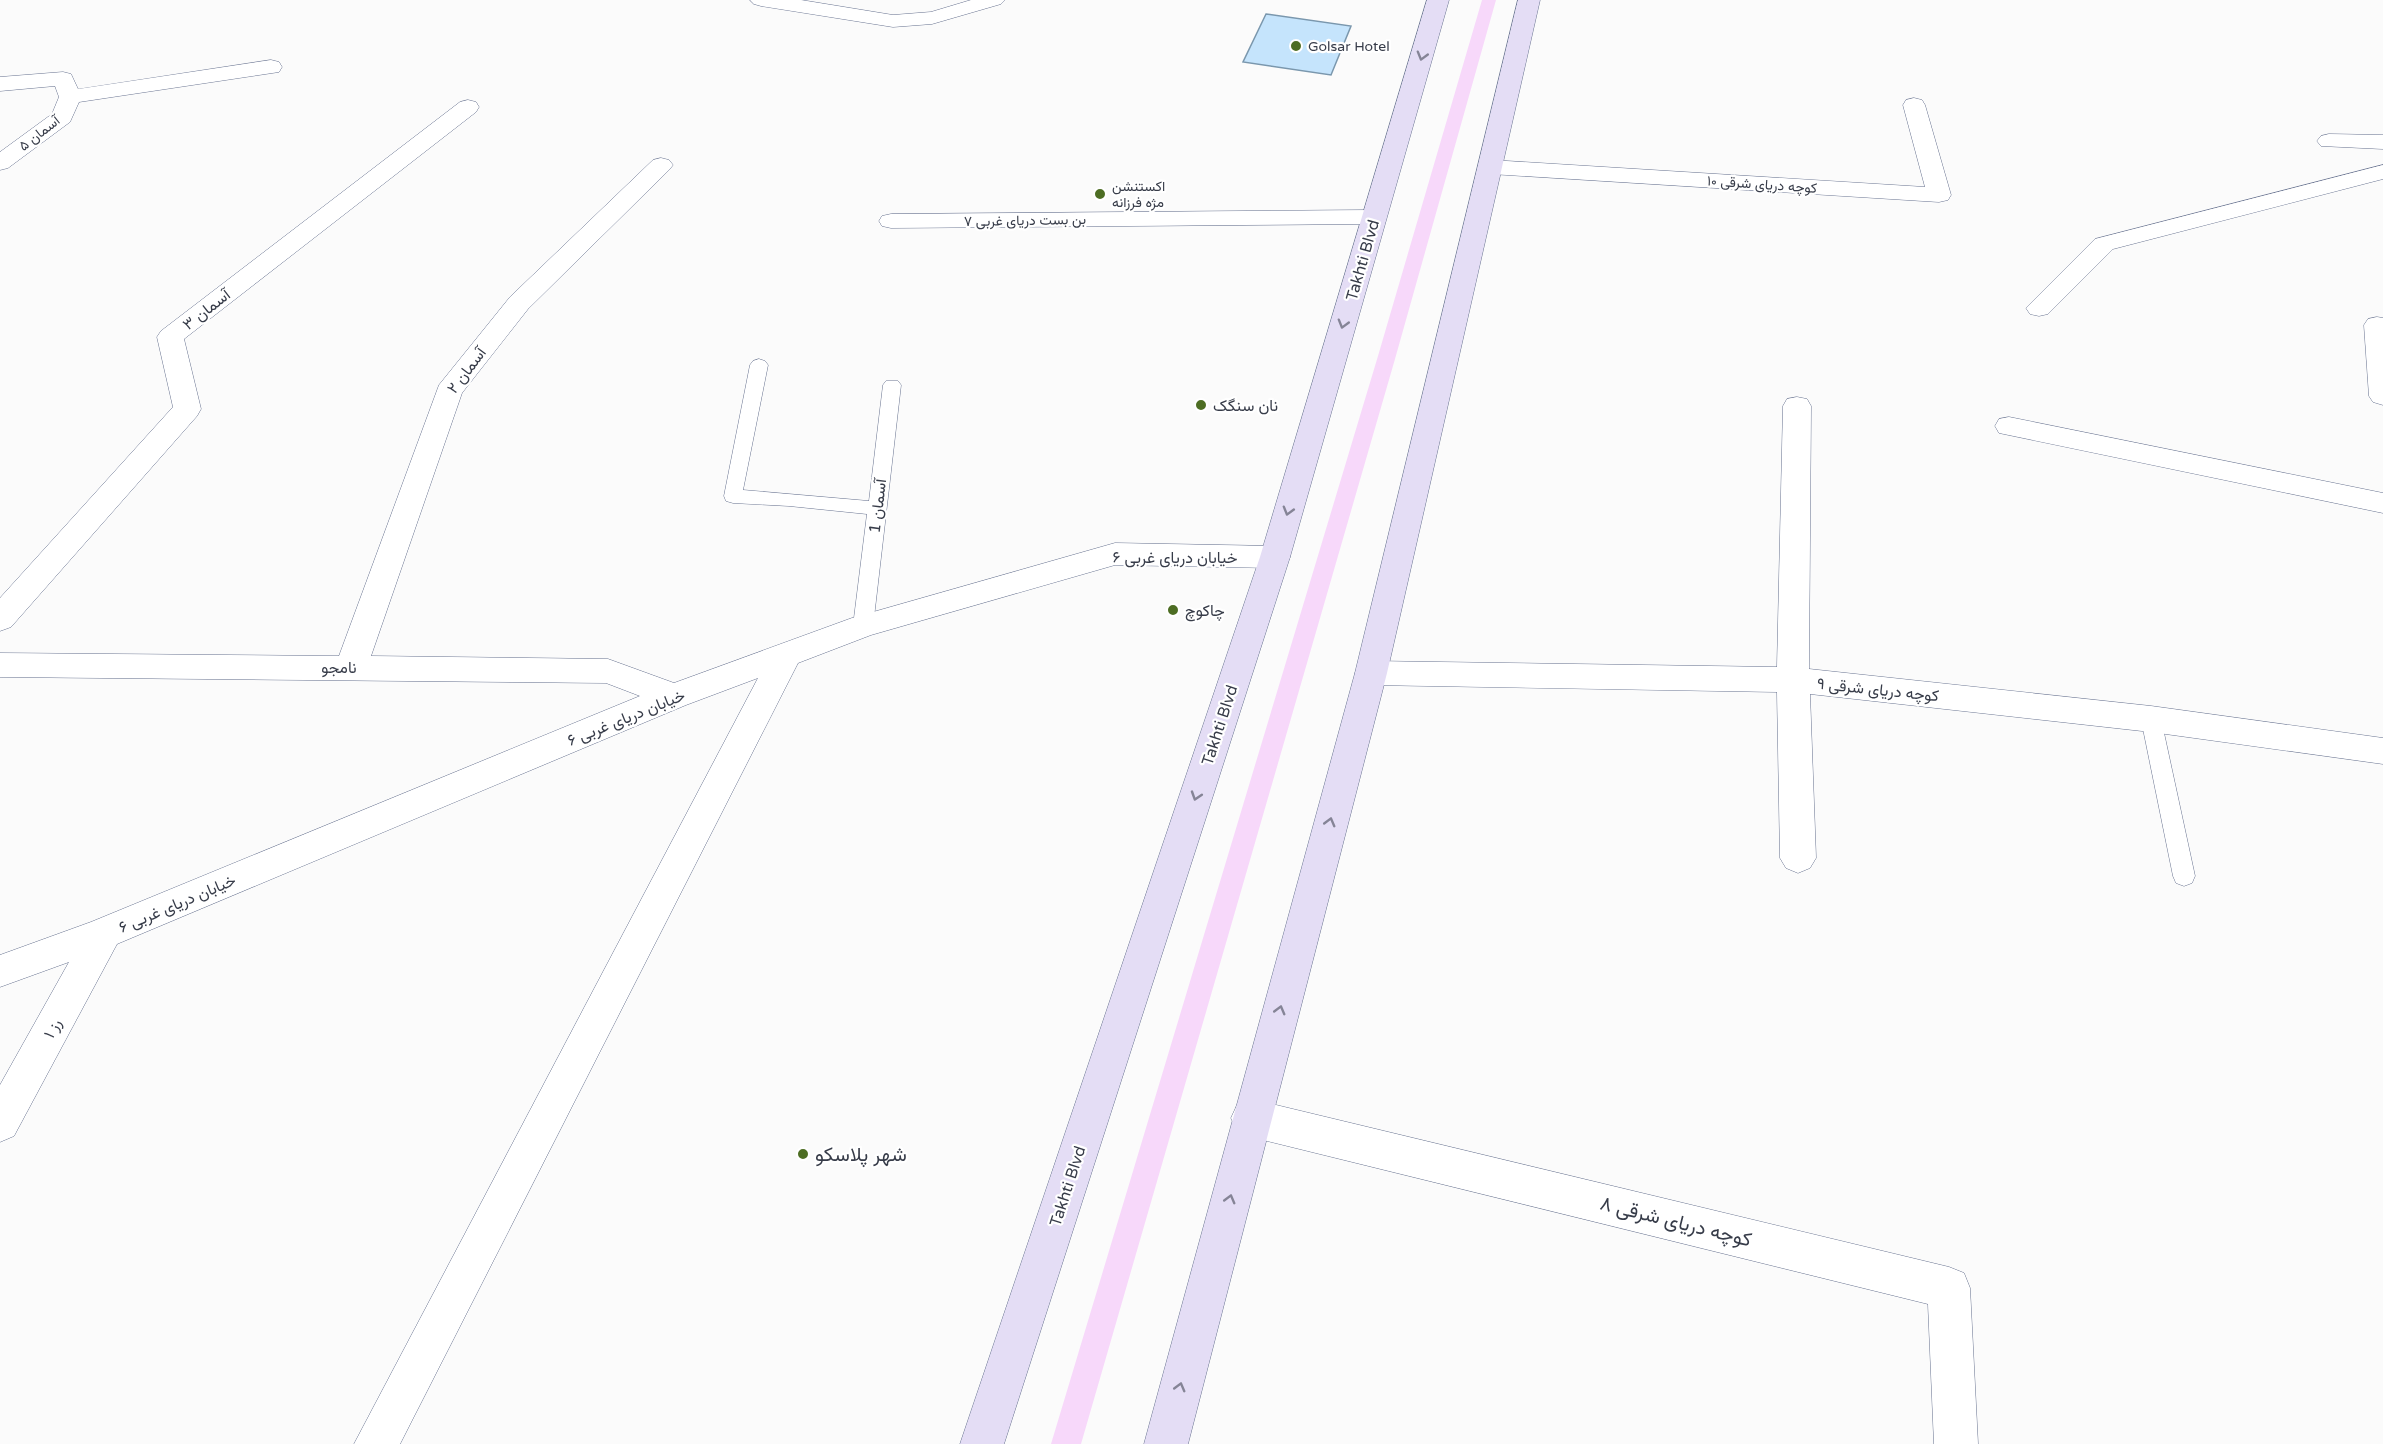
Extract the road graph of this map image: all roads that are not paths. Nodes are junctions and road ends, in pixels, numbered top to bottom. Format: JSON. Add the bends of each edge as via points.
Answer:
{"nodes":[{"id":1,"x":761,"y":0,"type":"edge"},
{"id":2,"x":994,"y":0,"type":"edge"},
{"id":3,"x":1438,"y":0,"type":"edge"},
{"id":4,"x":1529,"y":0,"type":"edge"},
{"id":5,"x":271,"y":67,"type":"dead end"},
{"id":6,"x":0,"y":84,"type":"edge"},
{"id":7,"x":70,"y":97,"type":"junction"},
{"id":8,"x":1914,"y":105,"type":"dead end"},
{"id":9,"x":468,"y":107,"type":"dead end"},
{"id":10,"x":2329,"y":141,"type":"dead end"},
{"id":11,"x":2383,"y":141,"type":"edge"},
{"id":12,"x":0,"y":163,"type":"edge"},
{"id":13,"x":661,"y":165,"type":"dead end"},
{"id":14,"x":1491,"y":167,"type":"junction"},
{"id":15,"x":2383,"y":172,"type":"edge"},
{"id":16,"x":1374,"y":217,"type":"junction"},
{"id":17,"x":891,"y":221,"type":"dead end"},
{"id":18,"x":2039,"y":308,"type":"dead end"},
{"id":19,"x":2377,"y":325,"type":"dead end"},
{"id":20,"x":759,"y":366,"type":"dead end"},
{"id":21,"x":892,"y":385,"type":"dead end"},
{"id":22,"x":2383,"y":396,"type":"edge"},
{"id":23,"x":1797,"y":406,"type":"dead end"},
{"id":24,"x":2009,"y":426,"type":"dead end"},
{"id":25,"x":2383,"y":503,"type":"edge"},
{"id":26,"x":877,"y":509,"type":"junction"},
{"id":27,"x":1275,"y":557,"type":"junction"},
{"id":28,"x":0,"y":619,"type":"edge"},
{"id":29,"x":863,"y":626,"type":"junction"},
{"id":30,"x":786,"y":655,"type":"junction"},
{"id":31,"x":0,"y":665,"type":"edge"},
{"id":32,"x":351,"y":667,"type":"junction"},
{"id":33,"x":1371,"y":673,"type":"junction"},
{"id":34,"x":1793,"y":680,"type":"junction"},
{"id":35,"x":674,"y":696,"type":"junction"},
{"id":36,"x":2151,"y":719,"type":"junction"},
{"id":37,"x":2383,"y":751,"type":"edge"},
{"id":38,"x":1798,"y":858,"type":"dead end"},
{"id":39,"x":2184,"y":876,"type":"dead end"},
{"id":40,"x":104,"y":933,"type":"junction"},
{"id":41,"x":0,"y":971,"type":"edge"},
{"id":42,"x":1251,"y":1118,"type":"junction"},
{"id":43,"x":0,"y":1124,"type":"edge"},
{"id":44,"x":376,"y":1444,"type":"edge"},
{"id":45,"x":982,"y":1444,"type":"edge"},
{"id":46,"x":1166,"y":1444,"type":"edge"},
{"id":47,"x":1956,"y":1444,"type":"edge"}],
"edges":[{"from":1,"to":2,"type":"street","via":[[893,21],[932,18]]},
{"from":3,"to":16,"type":"main road","name":"Takhti Blvd","one_way":true},
{"from":4,"to":14,"type":"main road"},
{"from":5,"to":7,"type":"street"},
{"from":6,"to":7,"type":"street","via":[[63,79]]},
{"from":7,"to":12,"type":"street","name":"آسمان ۵","via":[[62,117]]},
{"from":8,"to":14,"type":"street","name":"کوچه دریای شرقی ۱۰","via":[[1940,195]]},
{"from":9,"to":28,"type":"street","name":"آسمان ۳","via":[[170,337],[187,409]]},
{"from":10,"to":11,"type":"street"},
{"from":13,"to":32,"type":"street","name":"آسمان ۲","via":[[519,303],[448,391]]},
{"from":14,"to":33,"type":"main road"},
{"from":15,"to":18,"type":"street","via":[[2104,244]]},
{"from":16,"to":17,"type":"street","name":"بن بست دریای غربی ۷"},
{"from":16,"to":27,"type":"main road","name":"Takhti Blvd","one_way":true},
{"from":19,"to":22,"type":"street"},
{"from":20,"to":26,"type":"lane","via":[[733,496]]},
{"from":21,"to":26,"type":"lane","name":"آسمان 1"},
{"from":23,"to":34,"type":"street"},
{"from":24,"to":25,"type":"street"},
{"from":26,"to":29,"type":"lane","name":"آسمان 1"},
{"from":27,"to":29,"type":"street","name":"خیابان دریای غربی ۶","via":[[1115,554]]},
{"from":27,"to":45,"type":"main road","name":"Takhti Blvd","one_way":true},
{"from":29,"to":30,"type":"street","name":"خیابان دریای غربی ۶"},
{"from":30,"to":35,"type":"street","name":"خیابان دریای غربی ۶"},
{"from":30,"to":44,"type":"street"},
{"from":31,"to":32,"type":"street","name":"نامجو"},
{"from":32,"to":35,"type":"street","name":"نامجو","via":[[608,671]]},
{"from":33,"to":34,"type":"street","name":"کوچه دریای شرقی ۹"},
{"from":42,"to":33,"type":"main road","one_way":true},
{"from":34,"to":36,"type":"street","name":"کوچه دریای شرقی ۹"},
{"from":34,"to":38,"type":"street"},
{"from":35,"to":40,"type":"street","name":"خیابان دریای غربی ۶"},
{"from":36,"to":37,"type":"street","name":"کوچه دریای شرقی ۹"},
{"from":36,"to":39,"type":"lane"},
{"from":40,"to":41,"type":"street","name":"خیابان دریای غربی ۶"},
{"from":40,"to":43,"type":"street","name":"رز ۱"},
{"from":46,"to":42,"type":"main road","one_way":true},
{"from":42,"to":47,"type":"street","name":"کوچه دریای شرقی ۸","via":[[1949,1288]]}]}
